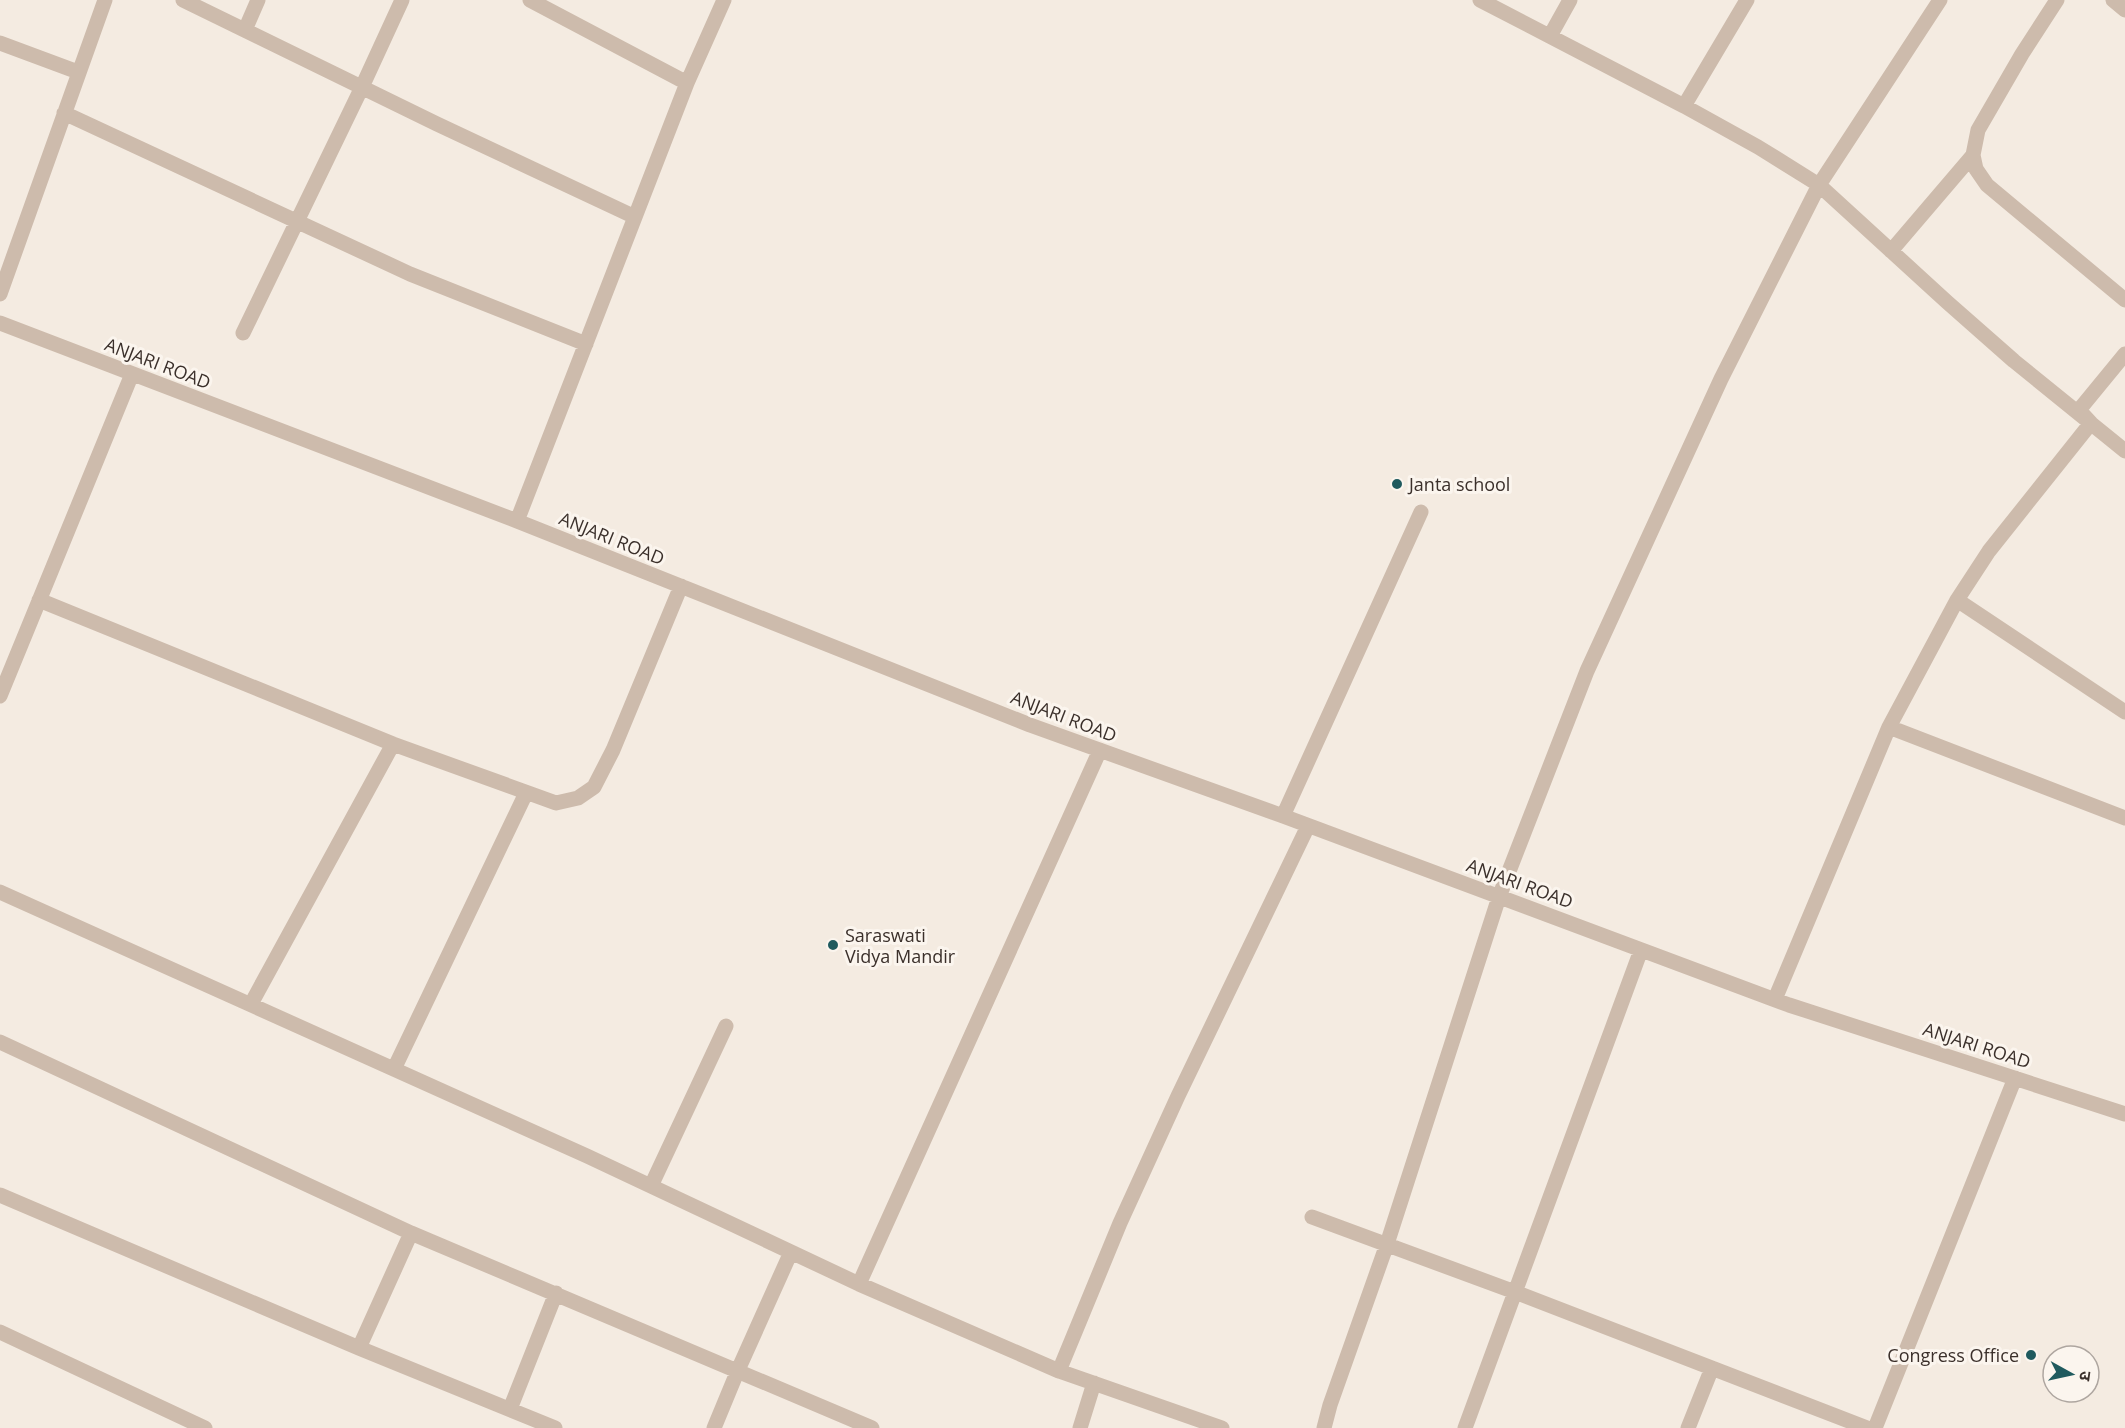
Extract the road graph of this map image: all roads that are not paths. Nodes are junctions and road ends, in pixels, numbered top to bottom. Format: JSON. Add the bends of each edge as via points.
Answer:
{"nodes":[{"id":1,"x":105,"y":0,"type":"edge"},
{"id":2,"x":183,"y":0,"type":"edge"},
{"id":3,"x":258,"y":0,"type":"edge"},
{"id":4,"x":402,"y":0,"type":"edge"},
{"id":5,"x":530,"y":0,"type":"edge"},
{"id":6,"x":724,"y":0,"type":"edge"},
{"id":7,"x":1480,"y":0,"type":"edge"},
{"id":8,"x":1570,"y":0,"type":"edge"},
{"id":9,"x":1747,"y":0,"type":"edge"},
{"id":10,"x":1940,"y":0,"type":"edge"},
{"id":11,"x":2057,"y":0,"type":"edge"},
{"id":12,"x":2113,"y":0,"type":"edge"},
{"id":13,"x":2125,"y":10,"type":"edge"},
{"id":14,"x":245,"y":30,"type":"junction"},
{"id":15,"x":1550,"y":36,"type":"junction"},
{"id":16,"x":0,"y":43,"type":"edge"},
{"id":17,"x":78,"y":72,"type":"junction"},
{"id":18,"x":687,"y":83,"type":"junction"},
{"id":19,"x":362,"y":87,"type":"junction"},
{"id":20,"x":1683,"y":106,"type":"junction"},
{"id":21,"x":64,"y":113,"type":"junction"},
{"id":22,"x":1973,"y":155,"type":"junction"},
{"id":23,"x":1819,"y":185,"type":"junction"},
{"id":24,"x":634,"y":217,"type":"junction"},
{"id":25,"x":297,"y":220,"type":"junction"},
{"id":26,"x":1891,"y":251,"type":"junction"},
{"id":27,"x":0,"y":294,"type":"edge"},
{"id":28,"x":2125,"y":300,"type":"edge"},
{"id":29,"x":0,"y":323,"type":"edge"},
{"id":30,"x":243,"y":333,"type":"dead end"},
{"id":31,"x":586,"y":344,"type":"junction"},
{"id":32,"x":2125,"y":354,"type":"edge"},
{"id":33,"x":132,"y":374,"type":"junction"},
{"id":34,"x":2091,"y":423,"type":"junction"},
{"id":35,"x":2125,"y":451,"type":"edge"},
{"id":36,"x":1421,"y":512,"type":"dead end"},
{"id":37,"x":516,"y":521,"type":"junction"},
{"id":38,"x":681,"y":586,"type":"junction"},
{"id":39,"x":39,"y":600,"type":"junction"},
{"id":40,"x":1957,"y":600,"type":"junction"},
{"id":41,"x":0,"y":696,"type":"edge"},
{"id":42,"x":2125,"y":712,"type":"edge"},
{"id":43,"x":1889,"y":727,"type":"junction"},
{"id":44,"x":393,"y":744,"type":"junction"},
{"id":45,"x":1100,"y":750,"type":"junction"},
{"id":46,"x":526,"y":793,"type":"junction"},
{"id":47,"x":1283,"y":816,"type":"junction"},
{"id":48,"x":2125,"y":818,"type":"edge"},
{"id":49,"x":1308,"y":826,"type":"junction"},
{"id":50,"x":0,"y":892,"type":"edge"},
{"id":51,"x":1499,"y":897,"type":"junction"},
{"id":52,"x":1641,"y":950,"type":"junction"},
{"id":53,"x":1775,"y":999,"type":"junction"},
{"id":54,"x":250,"y":1004,"type":"junction"},
{"id":55,"x":726,"y":1026,"type":"dead end"},
{"id":56,"x":0,"y":1042,"type":"edge"},
{"id":57,"x":394,"y":1069,"type":"junction"},
{"id":58,"x":2015,"y":1078,"type":"junction"},
{"id":59,"x":2125,"y":1113,"type":"edge"},
{"id":60,"x":651,"y":1186,"type":"junction"},
{"id":61,"x":0,"y":1195,"type":"edge"},
{"id":62,"x":1312,"y":1217,"type":"dead end"},
{"id":63,"x":411,"y":1233,"type":"junction"},
{"id":64,"x":1386,"y":1244,"type":"junction"},
{"id":65,"x":791,"y":1252,"type":"junction"},
{"id":66,"x":859,"y":1284,"type":"junction"},
{"id":67,"x":1515,"y":1292,"type":"junction"},
{"id":68,"x":556,"y":1293,"type":"junction"},
{"id":69,"x":0,"y":1332,"type":"edge"},
{"id":70,"x":359,"y":1348,"type":"junction"},
{"id":71,"x":1712,"y":1368,"type":"junction"},
{"id":72,"x":738,"y":1370,"type":"junction"},
{"id":73,"x":1059,"y":1371,"type":"junction"},
{"id":74,"x":1094,"y":1383,"type":"junction"},
{"id":75,"x":510,"y":1409,"type":"junction"},
{"id":76,"x":205,"y":1428,"type":"edge"},
{"id":77,"x":555,"y":1428,"type":"edge"},
{"id":78,"x":714,"y":1428,"type":"edge"},
{"id":79,"x":872,"y":1428,"type":"edge"},
{"id":80,"x":1080,"y":1428,"type":"edge"},
{"id":81,"x":1222,"y":1428,"type":"edge"},
{"id":82,"x":1324,"y":1428,"type":"edge"},
{"id":83,"x":1465,"y":1428,"type":"edge"},
{"id":84,"x":1688,"y":1428,"type":"edge"},
{"id":85,"x":1867,"y":1428,"type":"edge"},
{"id":86,"x":1875,"y":1428,"type":"edge"}],
"edges":[{"from":1,"to":17,"type":"street"},
{"from":2,"to":14,"type":"street"},
{"from":3,"to":14,"type":"street"},
{"from":4,"to":19,"type":"street"},
{"from":5,"to":18,"type":"street"},
{"from":6,"to":18,"type":"street"},
{"from":7,"to":15,"type":"street"},
{"from":8,"to":15,"type":"street"},
{"from":9,"to":20,"type":"street"},
{"from":10,"to":23,"type":"street"},
{"from":11,"to":22,"type":"street","via":[[1977,130]]},
{"from":12,"to":13,"type":"street"},
{"from":14,"to":19,"type":"street"},
{"from":15,"to":20,"type":"street"},
{"from":16,"to":17,"type":"street"},
{"from":17,"to":21,"type":"street"},
{"from":18,"to":24,"type":"street"},
{"from":19,"to":24,"type":"street"},
{"from":19,"to":25,"type":"street"},
{"from":20,"to":23,"type":"street"},
{"from":21,"to":25,"type":"street"},
{"from":21,"to":27,"type":"street"},
{"from":22,"to":26,"type":"street"},
{"from":22,"to":28,"type":"street","via":[[1976,170],[1987,185]]},
{"from":23,"to":26,"type":"street"},
{"from":23,"to":51,"type":"street","via":[[1721,379],[1587,671]]},
{"from":24,"to":31,"type":"street"},
{"from":25,"to":30,"type":"street"},
{"from":25,"to":31,"type":"street","via":[[410,274]]},
{"from":26,"to":34,"type":"street","via":[[2014,361]]},
{"from":29,"to":33,"type":"street","name":"ANJARI ROAD"},
{"from":31,"to":37,"type":"street"},
{"from":32,"to":34,"type":"street","via":[[2079,410]]},
{"from":33,"to":37,"type":"street","name":"ANJARI ROAD"},
{"from":33,"to":39,"type":"street"},
{"from":34,"to":35,"type":"street"},
{"from":34,"to":40,"type":"street","via":[[1989,551]]},
{"from":36,"to":47,"type":"street"},
{"from":37,"to":38,"type":"street","name":"ANJARI ROAD"},
{"from":38,"to":45,"type":"street","name":"ANJARI ROAD"},
{"from":38,"to":46,"type":"street","via":[[594,787],[578,798],[556,803]]},
{"from":39,"to":41,"type":"street"},
{"from":39,"to":44,"type":"street"},
{"from":40,"to":42,"type":"street"},
{"from":40,"to":43,"type":"street"},
{"from":43,"to":48,"type":"street"},
{"from":43,"to":53,"type":"street"},
{"from":44,"to":46,"type":"street"},
{"from":44,"to":54,"type":"street"},
{"from":45,"to":47,"type":"street","name":"ANJARI ROAD"},
{"from":45,"to":66,"type":"street"},
{"from":46,"to":57,"type":"street"},
{"from":47,"to":49,"type":"street","name":"ANJARI ROAD"},
{"from":49,"to":51,"type":"street","name":"ANJARI ROAD"},
{"from":49,"to":73,"type":"street","via":[[1178,1096]]},
{"from":50,"to":54,"type":"street"},
{"from":51,"to":52,"type":"street","name":"ANJARI ROAD"},
{"from":51,"to":64,"type":"street"},
{"from":52,"to":53,"type":"street","name":"ANJARI ROAD"},
{"from":52,"to":67,"type":"street"},
{"from":53,"to":58,"type":"street","name":"ANJARI ROAD"},
{"from":54,"to":57,"type":"street"},
{"from":55,"to":60,"type":"street"},
{"from":56,"to":63,"type":"street"},
{"from":57,"to":60,"type":"street"},
{"from":58,"to":59,"type":"street","name":"ANJARI ROAD"},
{"from":58,"to":86,"type":"street"},
{"from":60,"to":65,"type":"street"},
{"from":61,"to":70,"type":"street"},
{"from":62,"to":64,"type":"street"},
{"from":63,"to":68,"type":"street"},
{"from":63,"to":70,"type":"street"},
{"from":64,"to":67,"type":"street"},
{"from":64,"to":82,"type":"street"},
{"from":65,"to":66,"type":"street"},
{"from":65,"to":72,"type":"street"},
{"from":66,"to":73,"type":"street"},
{"from":67,"to":71,"type":"street"},
{"from":67,"to":83,"type":"street"},
{"from":68,"to":72,"type":"street"},
{"from":68,"to":75,"type":"street"},
{"from":69,"to":76,"type":"street"},
{"from":70,"to":75,"type":"street"},
{"from":71,"to":84,"type":"street"},
{"from":71,"to":85,"type":"street"},
{"from":72,"to":78,"type":"street"},
{"from":72,"to":79,"type":"street"},
{"from":73,"to":74,"type":"street"},
{"from":74,"to":80,"type":"street"},
{"from":74,"to":81,"type":"street"},
{"from":75,"to":77,"type":"street"}]}
